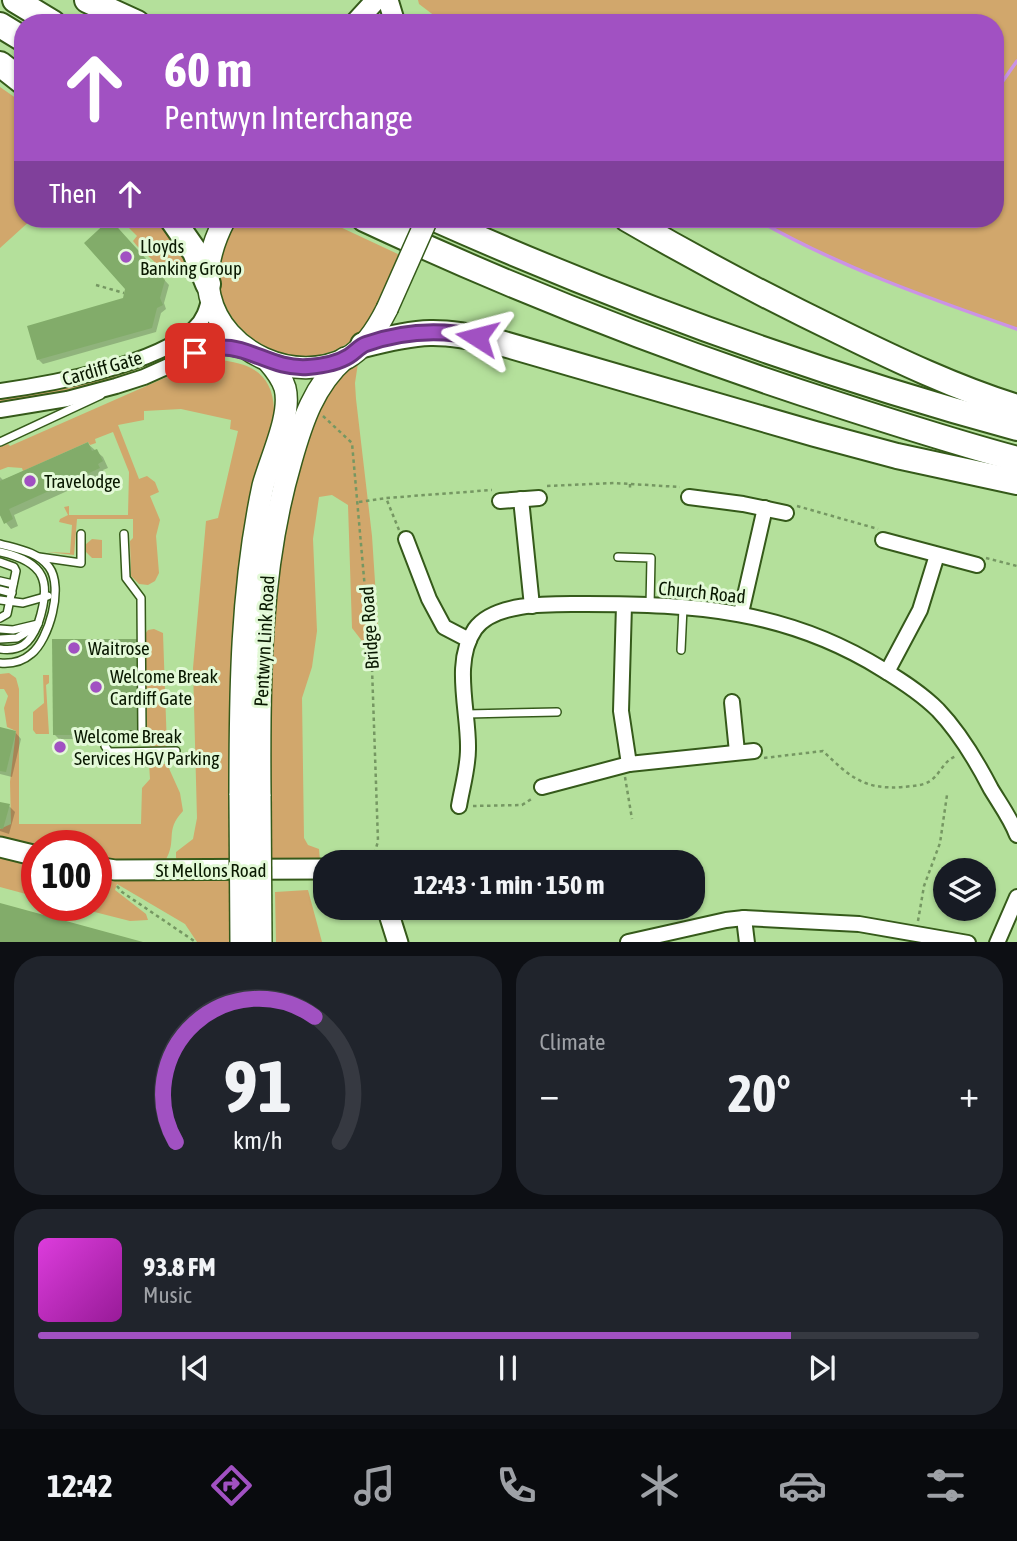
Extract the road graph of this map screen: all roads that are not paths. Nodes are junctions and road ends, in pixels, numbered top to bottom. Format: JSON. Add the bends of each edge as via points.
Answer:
{"nodes":[{"id":1,"x":15,"y":0,"type":"edge"},
{"id":2,"x":87,"y":0,"type":"edge"},
{"id":3,"x":376,"y":0,"type":"edge"},
{"id":4,"x":38,"y":14,"type":"edge"},
{"id":5,"x":117,"y":14,"type":"edge"},
{"id":6,"x":363,"y":14,"type":"edge"},
{"id":7,"x":0,"y":64,"type":"edge"},
{"id":8,"x":14,"y":75,"type":"edge"},
{"id":9,"x":178,"y":228,"type":"edge"},
{"id":10,"x":221,"y":228,"type":"edge"},
{"id":11,"x":385,"y":228,"type":"edge"},
{"id":12,"x":423,"y":228,"type":"edge"},
{"id":13,"x":456,"y":228,"type":"edge"},
{"id":14,"x":643,"y":228,"type":"edge"},
{"id":15,"x":209,"y":290,"type":"junction"},
{"id":16,"x":354,"y":352,"type":"junction"},
{"id":17,"x":260,"y":356,"type":"junction"},
{"id":18,"x":116,"y":386,"type":"junction"},
{"id":19,"x":0,"y":391,"type":"edge"},
{"id":20,"x":1017,"y":407,"type":"edge"},
{"id":21,"x":0,"y":410,"type":"edge"},
{"id":22,"x":1017,"y":428,"type":"edge"},
{"id":23,"x":0,"y":442,"type":"edge"},
{"id":24,"x":1017,"y":459,"type":"edge"},
{"id":25,"x":1017,"y":482,"type":"edge"},
{"id":26,"x":689,"y":497,"type":"dead end"},
{"id":27,"x":539,"y":498,"type":"dead end"},
{"id":28,"x":521,"y":499,"type":"junction"},
{"id":29,"x":500,"y":500,"type":"dead end"},
{"id":30,"x":765,"y":508,"type":"junction"},
{"id":31,"x":786,"y":513,"type":"dead end"},
{"id":32,"x":81,"y":534,"type":"dead end"},
{"id":33,"x":124,"y":534,"type":"dead end"},
{"id":34,"x":406,"y":539,"type":"dead end"},
{"id":35,"x":883,"y":540,"type":"dead end"},
{"id":36,"x":0,"y":544,"type":"edge"},
{"id":37,"x":0,"y":552,"type":"edge"},
{"id":38,"x":937,"y":555,"type":"junction"},
{"id":39,"x":39,"y":557,"type":"junction"},
{"id":40,"x":618,"y":557,"type":"dead end"},
{"id":41,"x":0,"y":562,"type":"edge"},
{"id":42,"x":977,"y":565,"type":"dead end"},
{"id":43,"x":0,"y":581,"type":"edge"},
{"id":44,"x":13,"y":589,"type":"junction"},
{"id":45,"x":0,"y":590,"type":"edge"},
{"id":46,"x":55,"y":594,"type":"junction"},
{"id":47,"x":45,"y":597,"type":"junction"},
{"id":48,"x":0,"y":600,"type":"edge"},
{"id":49,"x":624,"y":605,"type":"junction"},
{"id":50,"x":532,"y":606,"type":"junction"},
{"id":51,"x":650,"y":606,"type":"junction"},
{"id":52,"x":6,"y":607,"type":"edge"},
{"id":53,"x":683,"y":607,"type":"junction"},
{"id":54,"x":741,"y":613,"type":"junction"},
{"id":55,"x":0,"y":618,"type":"edge"},
{"id":56,"x":38,"y":624,"type":"junction"},
{"id":57,"x":0,"y":629,"type":"edge"},
{"id":58,"x":0,"y":639,"type":"edge"},
{"id":59,"x":469,"y":640,"type":"junction"},
{"id":60,"x":0,"y":649,"type":"edge"},
{"id":61,"x":681,"y":650,"type":"dead end"},
{"id":62,"x":0,"y":663,"type":"edge"},
{"id":63,"x":887,"y":672,"type":"junction"},
{"id":64,"x":732,"y":702,"type":"dead end"},
{"id":65,"x":557,"y":712,"type":"dead end"},
{"id":66,"x":467,"y":713,"type":"junction"},
{"id":67,"x":176,"y":751,"type":"dead end"},
{"id":68,"x":737,"y":752,"type":"junction"},
{"id":69,"x":754,"y":755,"type":"road end"},
{"id":70,"x":629,"y":764,"type":"junction"},
{"id":71,"x":542,"y":787,"type":"dead end"},
{"id":72,"x":250,"y":795,"type":"junction"},
{"id":73,"x":459,"y":806,"type":"dead end"},
{"id":74,"x":1017,"y":835,"type":"edge"},
{"id":75,"x":0,"y":848,"type":"edge"},
{"id":76,"x":21,"y":853,"type":"edge"},
{"id":77,"x":112,"y":868,"type":"edge"},
{"id":78,"x":313,"y":869,"type":"edge"},
{"id":79,"x":1017,"y":897,"type":"edge"},
{"id":80,"x":744,"y":918,"type":"junction"},
{"id":81,"x":391,"y":920,"type":"edge"},
{"id":82,"x":241,"y":942,"type":"edge"},
{"id":83,"x":261,"y":942,"type":"edge"},
{"id":84,"x":398,"y":942,"type":"edge"},
{"id":85,"x":628,"y":942,"type":"edge"},
{"id":86,"x":747,"y":942,"type":"edge"},
{"id":87,"x":962,"y":942,"type":"edge"},
{"id":88,"x":997,"y":942,"type":"edge"}],
"edges":[{"from":1,"to":4,"type":"highway"},
{"from":2,"to":5,"type":"highway"},
{"from":3,"to":6,"type":"main road"},
{"from":7,"to":8,"type":"highway"},
{"from":9,"to":15,"type":"highway","via":[[195,252]]},
{"from":10,"to":15,"type":"main road","via":[[212,251]]},
{"from":11,"to":24,"type":"highway","via":[[688,355]]},
{"from":12,"to":16,"type":"main road","name":"Pentwyn Link Road","bridge":true,"via":[[387,309]]},
{"from":13,"to":22,"type":"highway","via":[[723,335]]},
{"from":14,"to":20,"type":"highway","via":[[731,278],[888,355]]},
{"from":15,"to":17,"type":"main road","via":[[225,328]]},
{"from":15,"to":19,"type":"street","name":"Cardiff Gate","via":[[205,316],[194,330],[153,352],[100,371]]},
{"from":16,"to":17,"type":"main road","via":[[319,366],[299,367]]},
{"from":16,"to":25,"type":"highway","via":[[403,334],[457,332],[862,447]]},
{"from":16,"to":72,"type":"main road","name":"Pentwyn Link Road","via":[[323,381],[311,401],[274,527]]},
{"from":17,"to":18,"type":"street","name":"Cardiff Gate","via":[[222,346],[209,348]]},
{"from":17,"to":72,"type":"main road","name":"Pentwyn Link Road","via":[[284,385],[286,404],[247,574],[241,659]]},
{"from":18,"to":21,"type":"street","name":"Cardiff Gate"},
{"from":18,"to":23,"type":"lane"},
{"from":26,"to":30,"type":"street"},
{"from":27,"to":28,"type":"street"},
{"from":28,"to":29,"type":"street"},
{"from":28,"to":50,"type":"street"},
{"from":30,"to":31,"type":"street"},
{"from":30,"to":54,"type":"street"},
{"from":32,"to":39,"type":"lane","via":[[81,563]]},
{"from":33,"to":67,"type":"lane","via":[[126,578],[141,598],[142,735],[108,736],[104,742],[109,752]]},
{"from":34,"to":59,"type":"street","via":[[444,627]]},
{"from":35,"to":38,"type":"street"},
{"from":36,"to":39,"type":"lane"},
{"from":37,"to":47,"type":"lane","via":[[24,559],[38,570]]},
{"from":38,"to":42,"type":"street"},
{"from":38,"to":63,"type":"street","via":[[920,610]]},
{"from":39,"to":46,"type":"lane","via":[[52,572]]},
{"from":40,"to":51,"type":"lane","via":[[651,558]]},
{"from":41,"to":44,"type":"lane","via":[[16,570]]},
{"from":43,"to":44,"type":"lane"},
{"from":44,"to":45,"type":"lane"},
{"from":44,"to":52,"type":"lane"},
{"from":46,"to":47,"type":"lane"},
{"from":46,"to":62,"type":"lane","via":[[48,628],[34,652],[20,661]]},
{"from":47,"to":52,"type":"lane"},
{"from":47,"to":56,"type":"lane"},
{"from":48,"to":52,"type":"lane"},
{"from":49,"to":50,"type":"street","name":"Church Road"},
{"from":49,"to":51,"type":"street","name":"Church Road"},
{"from":49,"to":70,"type":"street","via":[[621,711]]},
{"from":50,"to":59,"type":"street","name":"Church Road","via":[[489,618]]},
{"from":51,"to":53,"type":"street","name":"Church Road"},
{"from":52,"to":55,"type":"lane","via":[[7,614]]},
{"from":53,"to":54,"type":"street","name":"Church Road"},
{"from":53,"to":61,"type":"lane"},
{"from":54,"to":63,"type":"street","name":"Church Road","via":[[808,632]]},
{"from":56,"to":57,"type":"lane"},
{"from":56,"to":58,"type":"lane","via":[[17,638]]},
{"from":56,"to":60,"type":"lane","via":[[24,646]]},
{"from":59,"to":66,"type":"street","via":[[463,671]]},
{"from":63,"to":74,"type":"street","name":"Church Road","via":[[939,711],[969,752]]},
{"from":64,"to":68,"type":"street"},
{"from":65,"to":66,"type":"lane"},
{"from":66,"to":73,"type":"street","via":[[468,752]]},
{"from":68,"to":69,"type":"street"},
{"from":68,"to":70,"type":"street"},
{"from":70,"to":71,"type":"street"},
{"from":72,"to":82,"type":"main road","name":"Pentwyn Link Road","bridge":true},
{"from":72,"to":83,"type":"main road","name":"Pentwyn Link Road","bridge":true},
{"from":75,"to":76,"type":"main road"},
{"from":77,"to":78,"type":"main road","name":"St Mellons Road"},
{"from":79,"to":88,"type":"street"},
{"from":80,"to":85,"type":"street"},
{"from":80,"to":86,"type":"street"},
{"from":80,"to":87,"type":"street","via":[[859,925]]},
{"from":81,"to":84,"type":"main road"}]}
